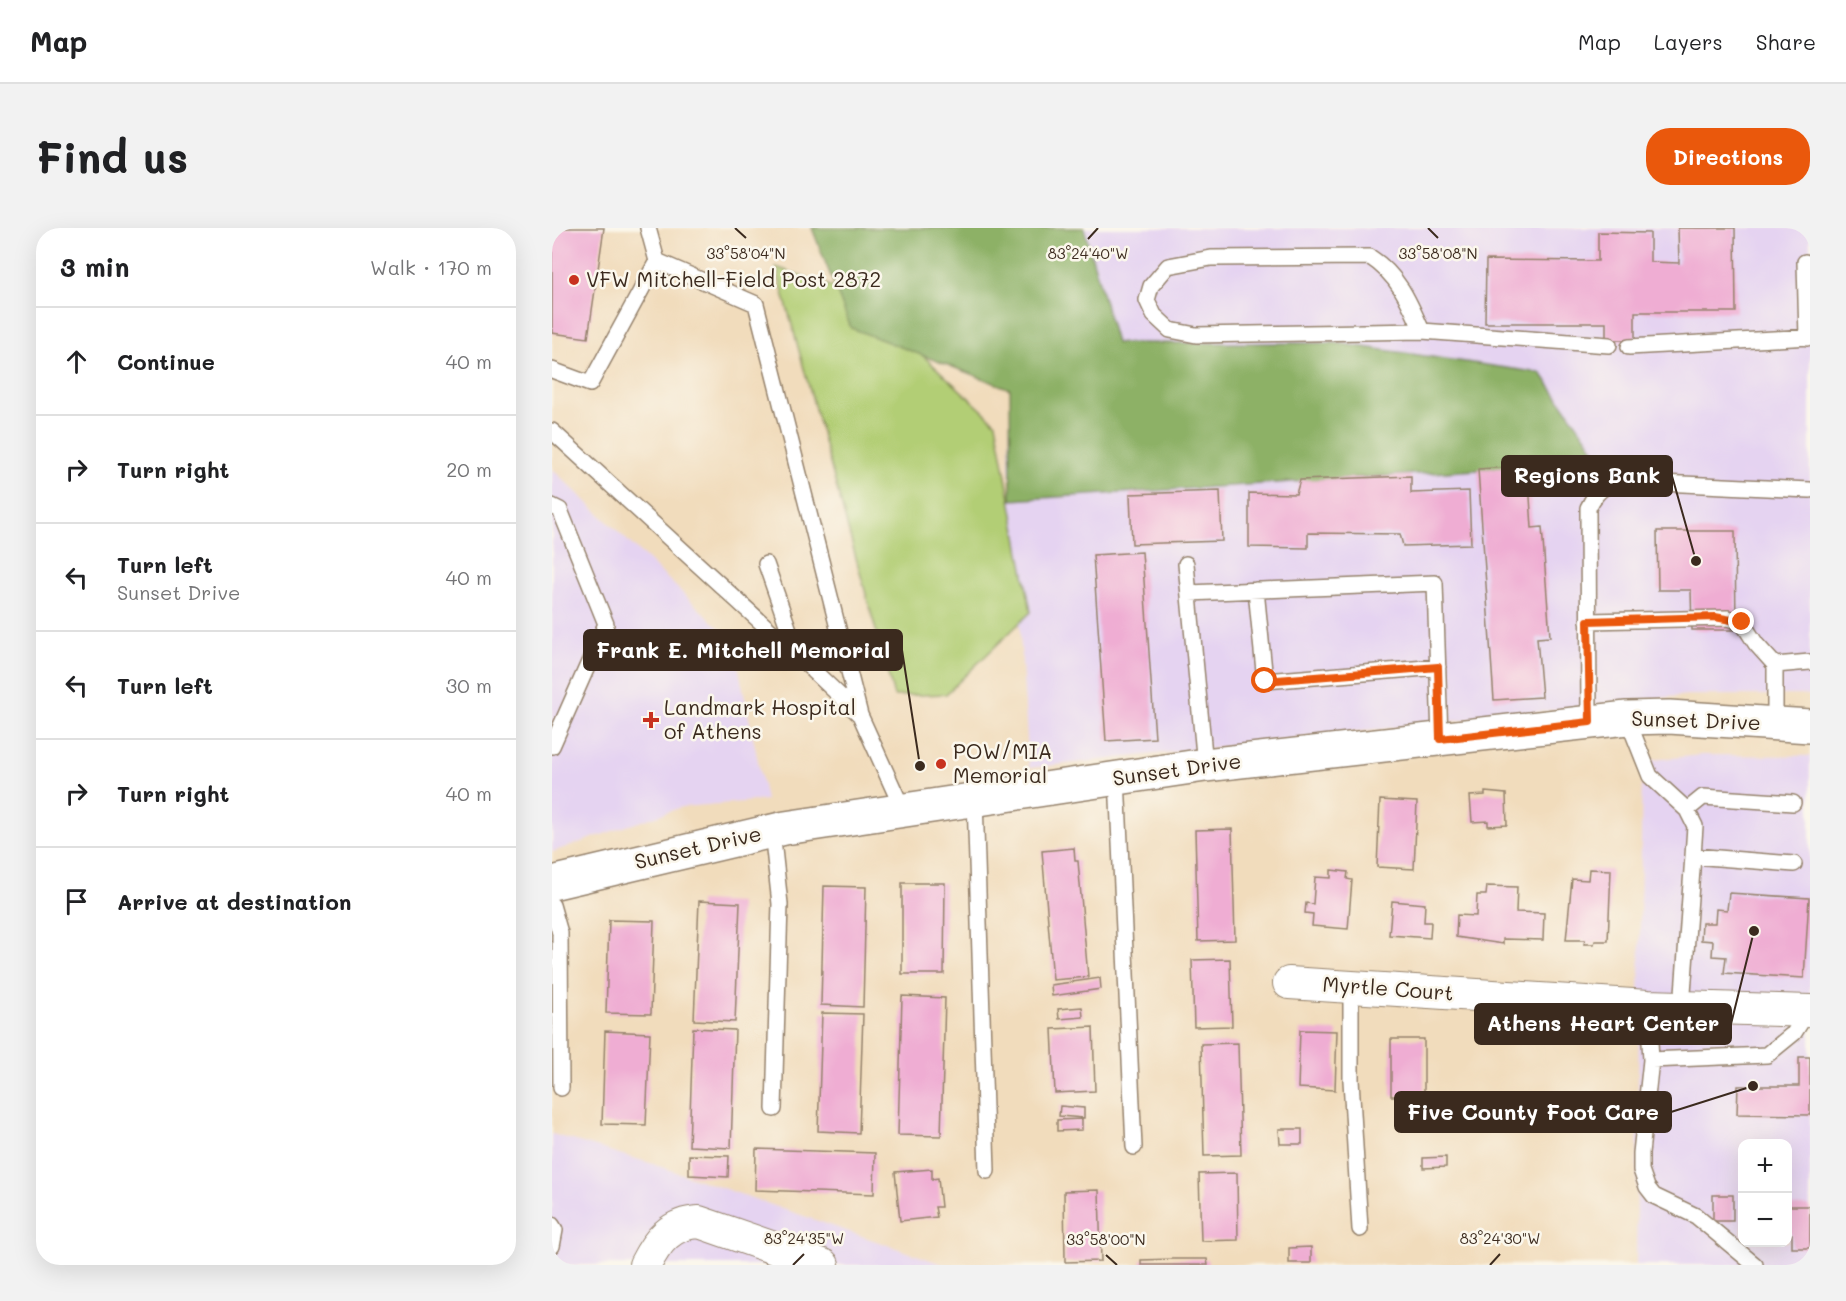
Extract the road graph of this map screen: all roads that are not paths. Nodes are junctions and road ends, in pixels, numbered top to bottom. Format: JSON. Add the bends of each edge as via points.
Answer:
{"nodes":[{"id":1,"x":648,"y":228,"type":"edge"},
{"id":2,"x":657,"y":261,"type":"junction"},
{"id":3,"x":1805,"y":262,"type":"dead end"},
{"id":4,"x":1422,"y":331,"type":"junction"},
{"id":5,"x":1808,"y":337,"type":"edge"},
{"id":6,"x":1608,"y":345,"type":"dead end"},
{"id":7,"x":1629,"y":347,"type":"dead end"},
{"id":8,"x":552,"y":370,"type":"edge"},
{"id":9,"x":552,"y":431,"type":"edge"},
{"id":10,"x":1810,"y":490,"type":"edge"},
{"id":11,"x":1810,"y":503,"type":"edge"},
{"id":12,"x":552,"y":506,"type":"edge"},
{"id":13,"x":766,"y":564,"type":"dead end"},
{"id":14,"x":1186,"y":564,"type":"dead end"},
{"id":15,"x":1256,"y":590,"type":"junction"},
{"id":16,"x":1189,"y":593,"type":"junction"},
{"id":17,"x":1588,"y":621,"type":"junction"},
{"id":18,"x":798,"y":656,"type":"junction"},
{"id":19,"x":1810,"y":662,"type":"edge"},
{"id":20,"x":1775,"y":665,"type":"junction"},
{"id":21,"x":1438,"y":667,"type":"junction"},
{"id":22,"x":860,"y":715,"type":"junction"},
{"id":23,"x":1627,"y":718,"type":"junction"},
{"id":24,"x":1590,"y":722,"type":"junction"},
{"id":25,"x":1775,"y":724,"type":"junction"},
{"id":26,"x":1810,"y":726,"type":"edge"},
{"id":27,"x":1440,"y":739,"type":"junction"},
{"id":28,"x":552,"y":746,"type":"edge"},
{"id":29,"x":1205,"y":765,"type":"junction"},
{"id":30,"x":1117,"y":778,"type":"junction"},
{"id":31,"x":975,"y":799,"type":"junction"},
{"id":32,"x":1793,"y":803,"type":"dead end"},
{"id":33,"x":903,"y":810,"type":"junction"},
{"id":34,"x":1687,"y":810,"type":"junction"},
{"id":35,"x":772,"y":831,"type":"junction"},
{"id":36,"x":1693,"y":856,"type":"junction"},
{"id":37,"x":1794,"y":864,"type":"dead end"},
{"id":38,"x":552,"y":883,"type":"edge"},
{"id":39,"x":552,"y":904,"type":"edge"},
{"id":40,"x":1289,"y":983,"type":"dead end"},
{"id":41,"x":1351,"y":987,"type":"junction"},
{"id":42,"x":1648,"y":1006,"type":"junction"},
{"id":43,"x":1682,"y":1007,"type":"junction"},
{"id":44,"x":1809,"y":1011,"type":"edge"},
{"id":45,"x":1651,"y":1060,"type":"junction"},
{"id":46,"x":561,"y":1088,"type":"dead end"},
{"id":47,"x":774,"y":1109,"type":"dead end"},
{"id":48,"x":1134,"y":1147,"type":"dead end"},
{"id":49,"x":987,"y":1171,"type":"dead end"},
{"id":50,"x":552,"y":1224,"type":"edge"},
{"id":51,"x":1360,"y":1229,"type":"dead end"},
{"id":52,"x":552,"y":1246,"type":"edge"},
{"id":53,"x":645,"y":1265,"type":"edge"},
{"id":54,"x":823,"y":1265,"type":"edge"},
{"id":55,"x":1755,"y":1265,"type":"edge"}],
"edges":[{"from":1,"to":2,"type":"lane"},
{"from":2,"to":8,"type":"lane","via":[[590,384]]},
{"from":2,"to":22,"type":"lane","via":[[756,304]]},
{"from":3,"to":5,"type":"lane"},
{"from":4,"to":4,"type":"lane","via":[[1406,294],[1386,268],[1370,257],[1211,258],[1168,266],[1151,286],[1147,300],[1154,315],[1170,330],[1196,335]]},
{"from":4,"to":6,"type":"lane"},
{"from":5,"to":7,"type":"lane"},
{"from":9,"to":18,"type":"lane"},
{"from":10,"to":11,"type":"lane"},
{"from":10,"to":17,"type":"lane","via":[[1641,482],[1613,483],[1596,491],[1588,508]]},
{"from":12,"to":28,"type":"lane","via":[[560,510],[606,624]]},
{"from":13,"to":18,"type":"lane"},
{"from":14,"to":16,"type":"lane"},
{"from":15,"to":16,"type":"lane"},
{"from":15,"to":21,"type":"lane","via":[[1435,583]]},
{"from":15,"to":21,"type":"lane","via":[[1265,681]]},
{"from":16,"to":29,"type":"lane"},
{"from":17,"to":20,"type":"lane","via":[[1728,618],[1742,622]]},
{"from":17,"to":24,"type":"lane"},
{"from":18,"to":22,"type":"lane"},
{"from":19,"to":20,"type":"lane"},
{"from":20,"to":25,"type":"lane"},
{"from":21,"to":27,"type":"lane"},
{"from":22,"to":33,"type":"lane"},
{"from":23,"to":24,"type":"street","name":"Sunset Drive"},
{"from":23,"to":25,"type":"street","name":"Sunset Drive"},
{"from":23,"to":34,"type":"lane","via":[[1650,776]]},
{"from":24,"to":27,"type":"street","name":"Sunset Drive"},
{"from":25,"to":26,"type":"street","name":"Sunset Drive"},
{"from":27,"to":29,"type":"street","name":"Sunset Drive"},
{"from":29,"to":30,"type":"street","name":"Sunset Drive"},
{"from":30,"to":31,"type":"street","name":"Sunset Drive"},
{"from":30,"to":48,"type":"lane"},
{"from":31,"to":33,"type":"street","name":"Sunset Drive"},
{"from":31,"to":49,"type":"lane"},
{"from":32,"to":34,"type":"lane","via":[[1703,797]]},
{"from":33,"to":35,"type":"street","name":"Sunset Drive"},
{"from":34,"to":36,"type":"lane","via":[[1695,825]]},
{"from":35,"to":38,"type":"street","name":"Sunset Drive"},
{"from":35,"to":47,"type":"lane","via":[[780,904]]},
{"from":36,"to":37,"type":"lane"},
{"from":36,"to":43,"type":"lane"},
{"from":39,"to":46,"type":"lane","via":[[560,933]]},
{"from":40,"to":41,"type":"street","name":"Myrtle Court"},
{"from":41,"to":42,"type":"street","name":"Myrtle Court"},
{"from":41,"to":51,"type":"lane","via":[[1351,1080]]},
{"from":42,"to":43,"type":"street","name":"Myrtle Court"},
{"from":42,"to":45,"type":"lane"},
{"from":43,"to":44,"type":"street","name":"Myrtle Court"},
{"from":44,"to":45,"type":"lane","via":[[1794,1033],[1767,1056]]},
{"from":45,"to":55,"type":"lane","via":[[1641,1153],[1647,1188],[1654,1196],[1696,1216]]},
{"from":50,"to":52,"type":"lane"},
{"from":53,"to":54,"type":"street","via":[[665,1234],[686,1223],[699,1222]]}]}
